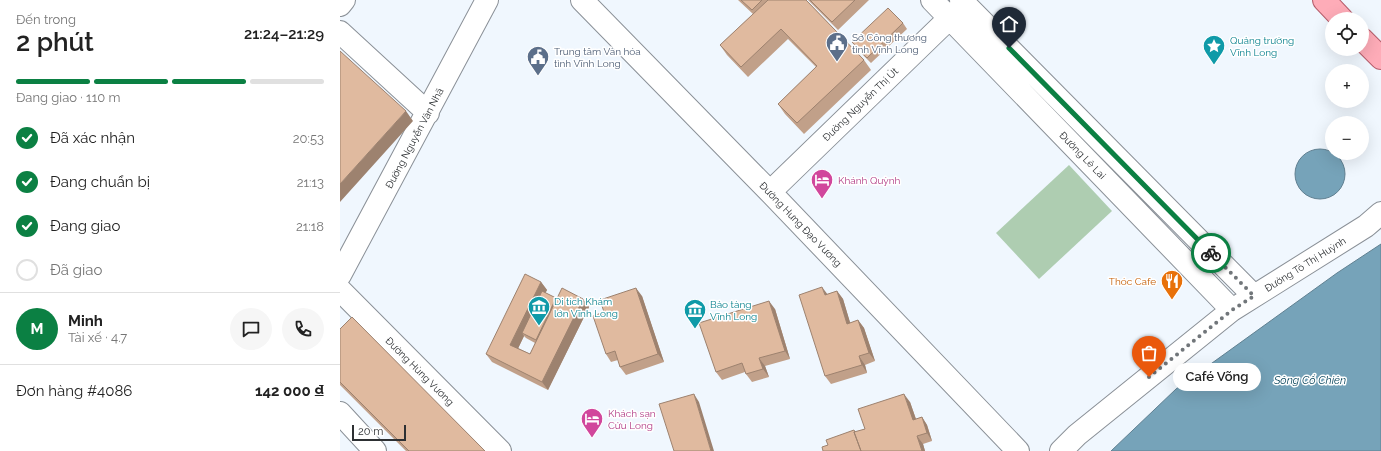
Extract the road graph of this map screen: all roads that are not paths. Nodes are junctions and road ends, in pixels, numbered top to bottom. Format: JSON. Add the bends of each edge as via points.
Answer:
{"nodes":[{"id":1,"x":344,"y":0,"type":"edge"},
{"id":2,"x":487,"y":0,"type":"edge"},
{"id":3,"x":582,"y":0,"type":"edge"},
{"id":4,"x":932,"y":0,"type":"edge"},
{"id":5,"x":1324,"y":0,"type":"edge"},
{"id":6,"x":340,"y":4,"type":"edge"},
{"id":7,"x":961,"y":5,"type":"edge"},
{"id":8,"x":1335,"y":12,"type":"edge"},
{"id":9,"x":340,"y":32,"type":"edge"},
{"id":10,"x":1369,"y":46,"type":"edge"},
{"id":11,"x":1381,"y":58,"type":"edge"},
{"id":12,"x":428,"y":114,"type":"junction"},
{"id":13,"x":770,"y":192,"type":"junction"},
{"id":14,"x":1381,"y":213,"type":"edge"},
{"id":15,"x":340,"y":275,"type":"edge"},
{"id":16,"x":340,"y":290,"type":"edge"},
{"id":17,"x":1254,"y":296,"type":"junction"},
{"id":18,"x":1232,"y":310,"type":"junction"},
{"id":19,"x":340,"y":413,"type":"edge"},
{"id":20,"x":375,"y":451,"type":"edge"},
{"id":21,"x":500,"y":451,"type":"edge"},
{"id":22,"x":1018,"y":451,"type":"edge"},
{"id":23,"x":1061,"y":451,"type":"edge"}],
"edges":[{"from":1,"to":6,"type":"street"},
{"from":2,"to":12,"type":"street","name":"Đường Nguyễn Văn Nhã"},
{"from":3,"to":13,"type":"street","name":"Đường Hưng Đạo Vương"},
{"from":4,"to":7,"type":"street","name":"Đường Lê Lai"},
{"from":5,"to":8,"type":"main road"},
{"from":7,"to":13,"type":"street","name":"Đường Nguyễn Thị Út"},
{"from":7,"to":17,"type":"street","name":"Đường Lê Lai"},
{"from":7,"to":18,"type":"street","name":"Đường Lê Lai"},
{"from":9,"to":12,"type":"street"},
{"from":10,"to":11,"type":"main road"},
{"from":12,"to":15,"type":"street","name":"Đường Nguyễn Văn Nhã"},
{"from":13,"to":22,"type":"street","name":"Đường Hưng Đạo Vương"},
{"from":14,"to":17,"type":"street","name":"Đường Tô Thị Huỳnh","via":[[1366,226]]},
{"from":16,"to":21,"type":"street","name":"Đường Hùng Vương"},
{"from":17,"to":18,"type":"street","name":"Đường Tô Thị Huỳnh"},
{"from":18,"to":23,"type":"street","name":"Đường Tô Thị Huỳnh","via":[[1077,435]]},
{"from":19,"to":20,"type":"street"}]}
